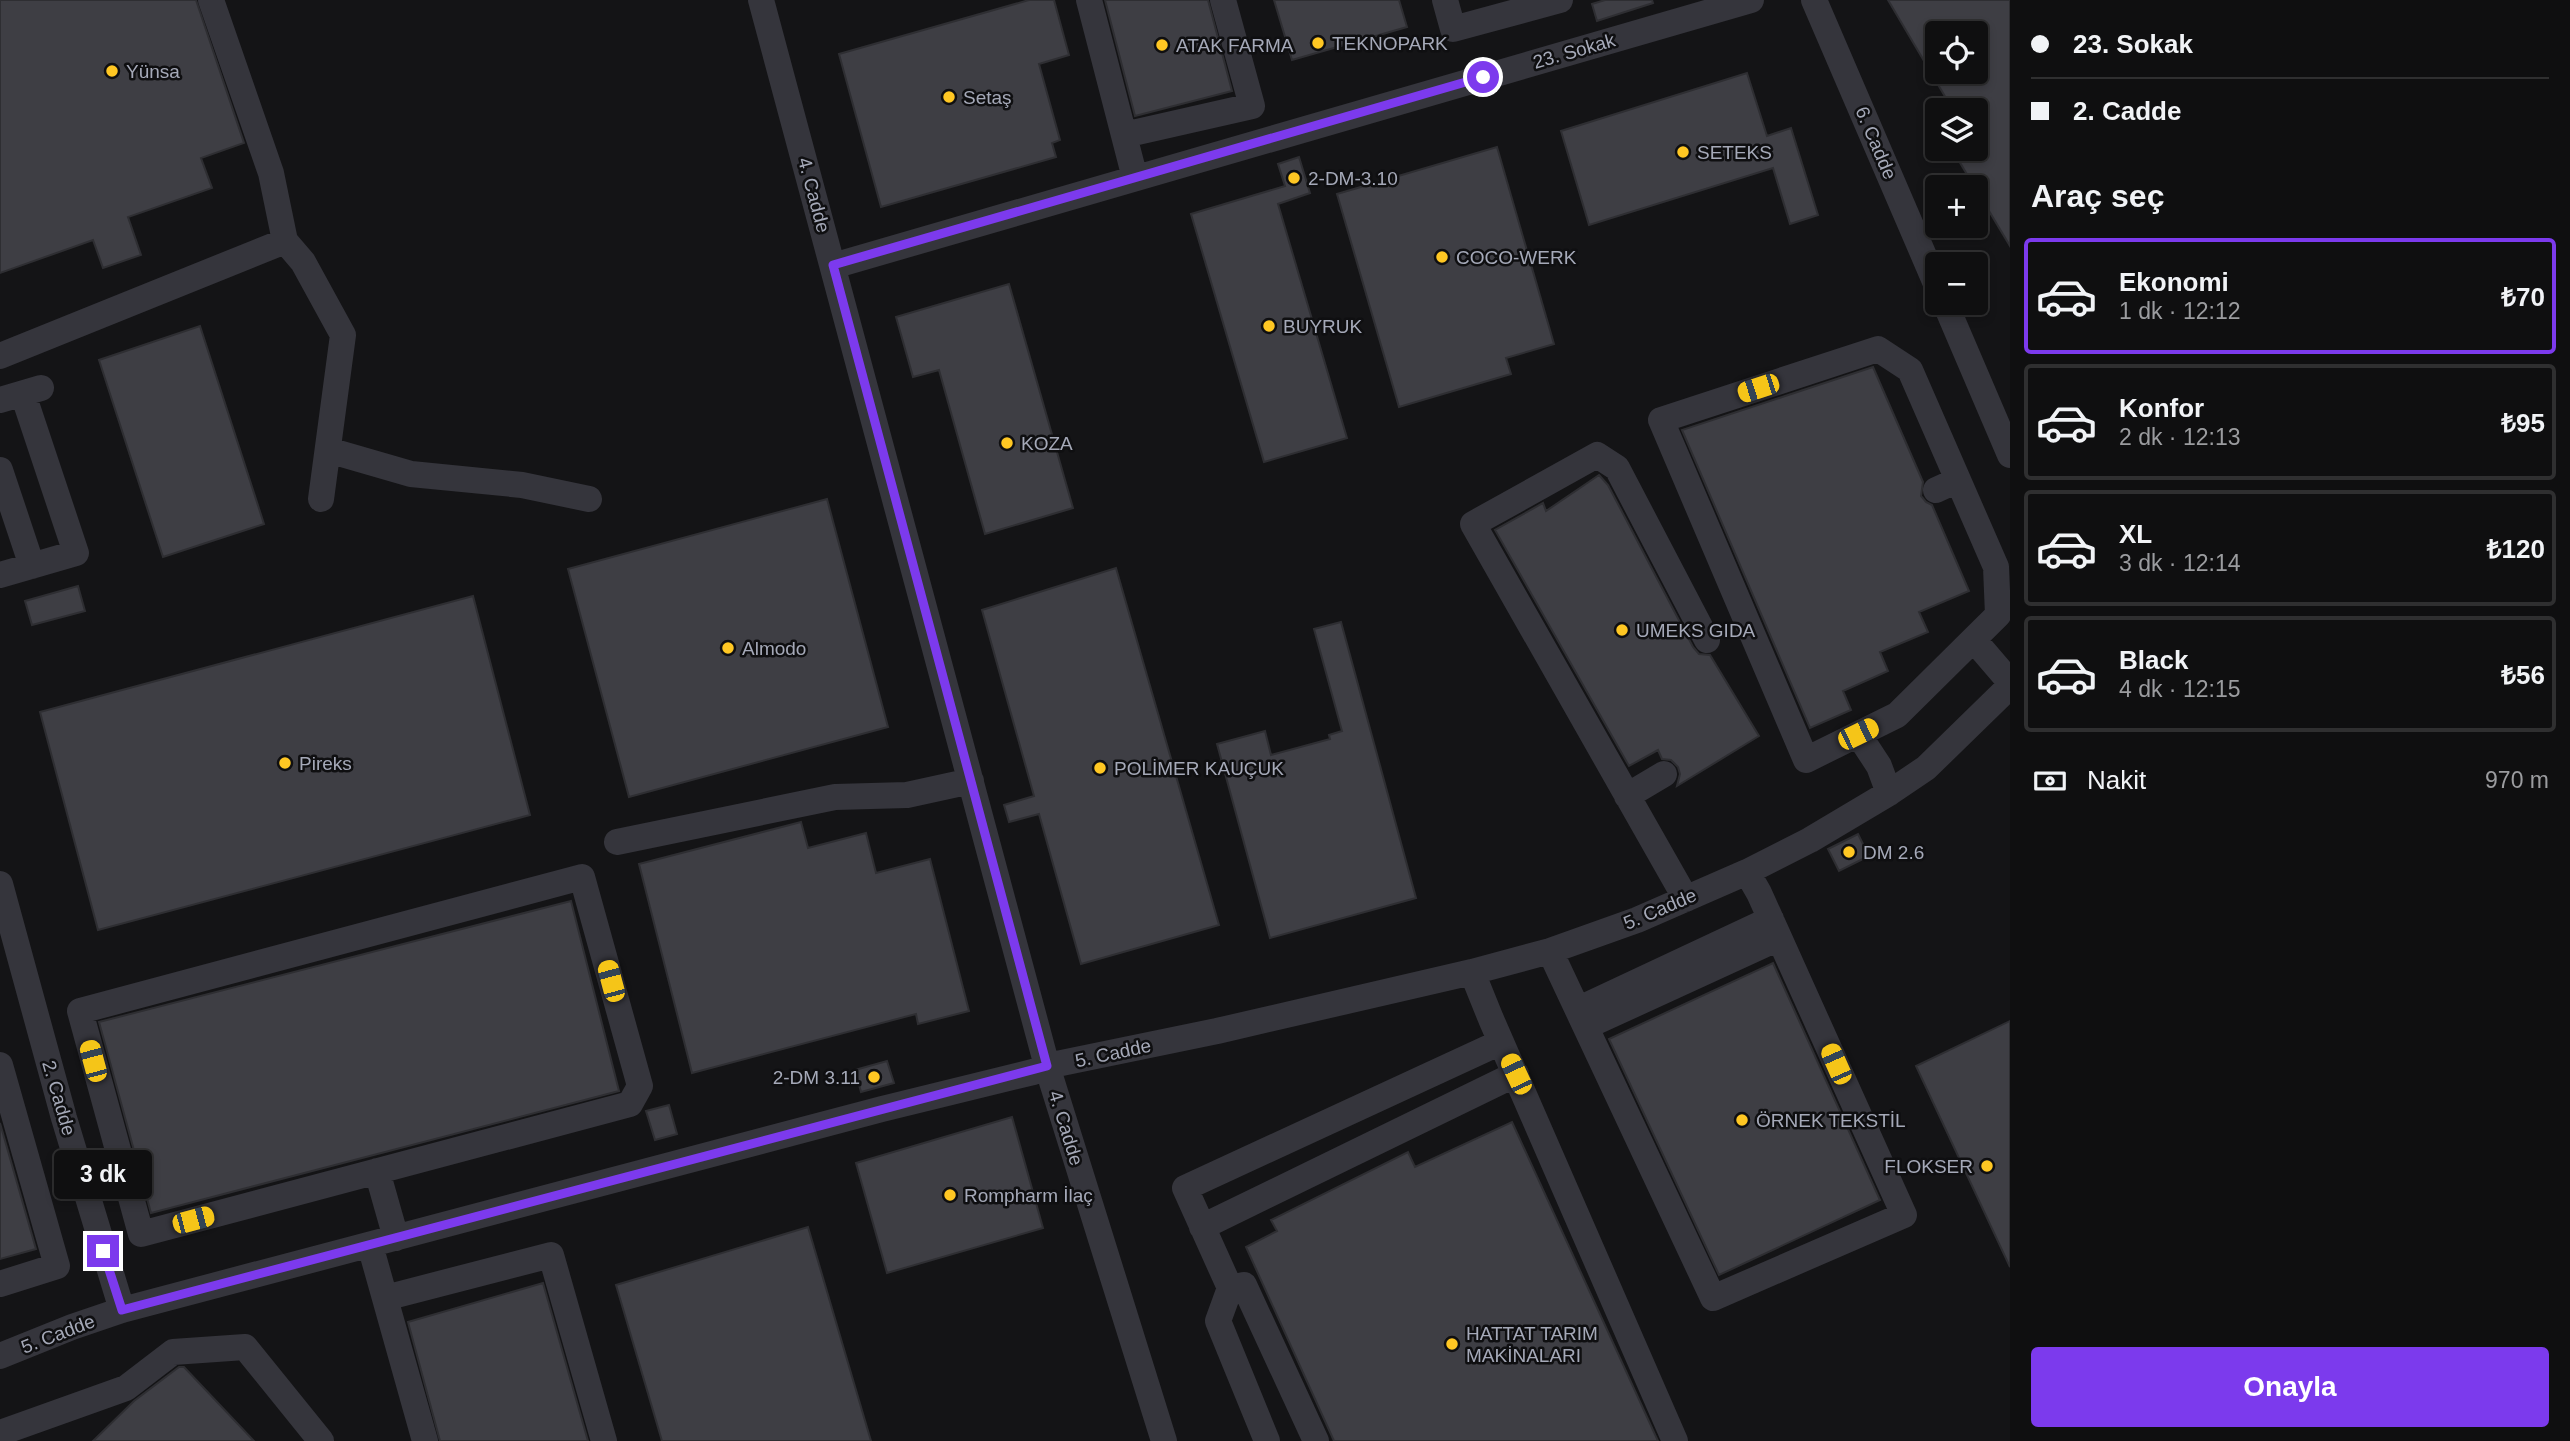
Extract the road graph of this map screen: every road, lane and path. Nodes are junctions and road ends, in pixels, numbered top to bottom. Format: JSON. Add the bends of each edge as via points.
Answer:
{"nodes":[{"id":1,"x":211,"y":0,"type":"edge"},
{"id":2,"x":761,"y":0,"type":"edge"},
{"id":3,"x":1089,"y":0,"type":"edge"},
{"id":4,"x":1223,"y":0,"type":"edge"},
{"id":5,"x":1445,"y":0,"type":"edge"},
{"id":6,"x":1560,"y":0,"type":"edge"},
{"id":7,"x":1751,"y":0,"type":"edge"},
{"id":8,"x":1814,"y":0,"type":"edge"},
{"id":9,"x":1125,"y":135,"type":"junction"},
{"id":10,"x":1135,"y":178,"type":"junction"},
{"id":11,"x":285,"y":241,"type":"junction"},
{"id":12,"x":1925,"y":258,"type":"edge"},
{"id":13,"x":833,"y":265,"type":"junction"},
{"id":14,"x":1950,"y":315,"type":"edge"},
{"id":15,"x":0,"y":356,"type":"edge"},
{"id":16,"x":21,"y":394,"type":"edge"},
{"id":17,"x":328,"y":450,"type":"junction"},
{"id":18,"x":2010,"y":455,"type":"edge"},
{"id":19,"x":0,"y":470,"type":"edge"},
{"id":20,"x":321,"y":499,"type":"dead end"},
{"id":21,"x":589,"y":499,"type":"dead end"},
{"id":22,"x":32,"y":566,"type":"junction"},
{"id":23,"x":0,"y":575,"type":"edge"},
{"id":24,"x":1706,"y":640,"type":"dead end"},
{"id":25,"x":1974,"y":640,"type":"junction"},
{"id":26,"x":2010,"y":684,"type":"edge"},
{"id":27,"x":1858,"y":734,"type":"junction"},
{"id":28,"x":1664,"y":774,"type":"dead end"},
{"id":29,"x":971,"y":781,"type":"junction"},
{"id":30,"x":1889,"y":793,"type":"junction"},
{"id":31,"x":1627,"y":796,"type":"junction"},
{"id":32,"x":617,"y":842,"type":"dead end"},
{"id":33,"x":1747,"y":872,"type":"junction"},
{"id":34,"x":0,"y":884,"type":"edge"},
{"id":35,"x":1686,"y":899,"type":"junction"},
{"id":36,"x":1775,"y":929,"type":"junction"},
{"id":37,"x":1550,"y":951,"type":"junction"},
{"id":38,"x":1472,"y":972,"type":"junction"},
{"id":39,"x":1583,"y":1018,"type":"junction"},
{"id":40,"x":1501,"y":1042,"type":"junction"},
{"id":41,"x":0,"y":1065,"type":"edge"},
{"id":42,"x":1047,"y":1066,"type":"junction"},
{"id":43,"x":1516,"y":1074,"type":"junction"},
{"id":44,"x":377,"y":1171,"type":"junction"},
{"id":45,"x":1202,"y":1227,"type":"junction"},
{"id":46,"x":396,"y":1238,"type":"junction"},
{"id":47,"x":370,"y":1245,"type":"junction"},
{"id":48,"x":0,"y":1284,"type":"edge"},
{"id":49,"x":1230,"y":1288,"type":"junction"},
{"id":50,"x":385,"y":1298,"type":"junction"},
{"id":51,"x":122,"y":1310,"type":"junction"},
{"id":52,"x":0,"y":1356,"type":"edge"},
{"id":53,"x":15,"y":1434,"type":"edge"},
{"id":54,"x":321,"y":1441,"type":"edge"},
{"id":55,"x":425,"y":1441,"type":"edge"},
{"id":56,"x":604,"y":1441,"type":"edge"},
{"id":57,"x":1164,"y":1441,"type":"edge"},
{"id":58,"x":1267,"y":1441,"type":"edge"},
{"id":59,"x":1316,"y":1441,"type":"edge"},
{"id":60,"x":1675,"y":1441,"type":"edge"}],
"edges":[{"from":1,"to":11,"type":"street","via":[[271,173]]},
{"from":2,"to":13,"type":"street","name":"4. Cadde"},
{"from":3,"to":9,"type":"street"},
{"from":4,"to":9,"type":"street","via":[[1252,106]]},
{"from":5,"to":6,"type":"street","via":[[1453,29]]},
{"from":7,"to":10,"type":"street","name":"23. Sokak"},
{"from":8,"to":12,"type":"street","name":"6. Cadde"},
{"from":9,"to":10,"type":"street"},
{"from":10,"to":13,"type":"street","name":"23. Sokak"},
{"from":11,"to":15,"type":"street"},
{"from":11,"to":17,"type":"street","via":[[303,262],[343,335]]},
{"from":13,"to":29,"type":"street","name":"4. Cadde"},
{"from":14,"to":18,"type":"street"},
{"from":16,"to":22,"type":"street","via":[[76,553]]},
{"from":17,"to":20,"type":"street"},
{"from":17,"to":21,"type":"street","via":[[411,474],[522,485]]},
{"from":19,"to":22,"type":"street"},
{"from":22,"to":23,"type":"street"},
{"from":24,"to":31,"type":"street","via":[[1617,468],[1597,455],[1473,524]]},
{"from":25,"to":26,"type":"street"},
{"from":25,"to":27,"type":"street","via":[[1897,715]]},
{"from":25,"to":27,"type":"street","via":[[1998,615],[1996,567],[1947,485],[1910,370],[1878,349],[1661,420],[1806,760]]},
{"from":26,"to":30,"type":"street","name":"5. Cadde","via":[[1926,768]]},
{"from":27,"to":30,"type":"street","via":[[1880,766]]},
{"from":28,"to":31,"type":"street"},
{"from":29,"to":32,"type":"street","via":[[907,795],[835,797]]},
{"from":29,"to":42,"type":"street","name":"4. Cadde"},
{"from":30,"to":33,"type":"street","name":"5. Cadde"},
{"from":31,"to":35,"type":"street"},
{"from":33,"to":35,"type":"street","name":"5. Cadde"},
{"from":33,"to":36,"type":"street"},
{"from":34,"to":51,"type":"street","name":"2. Cadde"},
{"from":35,"to":37,"type":"street","name":"5. Cadde"},
{"from":36,"to":39,"type":"street"},
{"from":36,"to":39,"type":"street","via":[[1904,1215],[1713,1298]]},
{"from":37,"to":38,"type":"street","name":"5. Cadde"},
{"from":37,"to":39,"type":"street"},
{"from":38,"to":40,"type":"street"},
{"from":38,"to":42,"type":"street","name":"5. Cadde"},
{"from":40,"to":43,"type":"street"},
{"from":40,"to":45,"type":"street","via":[[1185,1188]]},
{"from":41,"to":48,"type":"street","via":[[57,1266]]},
{"from":42,"to":46,"type":"street","name":"5. Cadde"},
{"from":42,"to":57,"type":"street","name":"4. Cadde"},
{"from":43,"to":45,"type":"street"},
{"from":43,"to":60,"type":"street"},
{"from":44,"to":44,"type":"street","via":[[630,1104],[640,1086],[582,877],[80,1011],[141,1234]]},
{"from":44,"to":46,"type":"street"},
{"from":45,"to":49,"type":"street"},
{"from":46,"to":47,"type":"street","name":"5. Cadde"},
{"from":47,"to":50,"type":"street"},
{"from":47,"to":51,"type":"street","name":"5. Cadde"},
{"from":49,"to":58,"type":"street","via":[[1218,1321]]},
{"from":49,"to":59,"type":"street","via":[[1244,1284]]},
{"from":50,"to":55,"type":"street"},
{"from":50,"to":56,"type":"street","via":[[551,1255]]},
{"from":51,"to":52,"type":"street","name":"5. Cadde"},
{"from":53,"to":54,"type":"street","via":[[126,1388],[173,1352],[245,1348]]}]}
